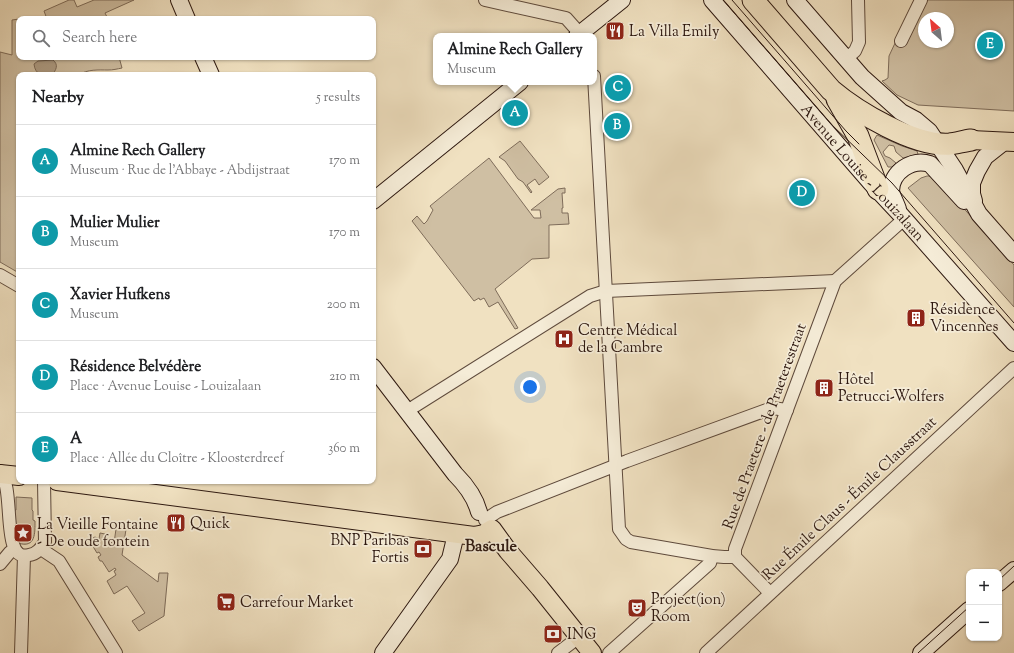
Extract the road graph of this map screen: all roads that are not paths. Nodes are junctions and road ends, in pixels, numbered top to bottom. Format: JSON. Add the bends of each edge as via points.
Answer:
{"nodes":[{"id":1,"x":179,"y":0,"type":"edge"},
{"id":2,"x":485,"y":0,"type":"edge"},
{"id":3,"x":622,"y":0,"type":"edge"},
{"id":4,"x":712,"y":0,"type":"edge"},
{"id":5,"x":753,"y":0,"type":"edge"},
{"id":6,"x":765,"y":0,"type":"edge"},
{"id":7,"x":795,"y":0,"type":"edge"},
{"id":8,"x":858,"y":0,"type":"edge"},
{"id":9,"x":921,"y":0,"type":"edge"},
{"id":10,"x":186,"y":16,"type":"edge"},
{"id":11,"x":578,"y":33,"type":"edge"},
{"id":12,"x":582,"y":33,"type":"edge"},
{"id":13,"x":901,"y":41,"type":"dead end"},
{"id":14,"x":846,"y":59,"type":"junction"},
{"id":15,"x":204,"y":60,"type":"edge"},
{"id":16,"x":210,"y":72,"type":"edge"},
{"id":17,"x":516,"y":85,"type":"edge"},
{"id":18,"x":595,"y":85,"type":"edge"},
{"id":19,"x":831,"y":90,"type":"junction"},
{"id":20,"x":933,"y":137,"type":"junction"},
{"id":21,"x":971,"y":140,"type":"joint"},
{"id":22,"x":1009,"y":142,"type":"edge"},
{"id":23,"x":878,"y":189,"type":"junction"},
{"id":24,"x":376,"y":199,"type":"edge"},
{"id":25,"x":979,"y":214,"type":"junction"},
{"id":26,"x":902,"y":216,"type":"junction"},
{"id":27,"x":1014,"y":254,"type":"edge"},
{"id":28,"x":0,"y":275,"type":"edge"},
{"id":29,"x":835,"y":281,"type":"junction"},
{"id":30,"x":16,"y":284,"type":"edge"},
{"id":31,"x":606,"y":291,"type":"junction"},
{"id":32,"x":1014,"y":344,"type":"edge"},
{"id":33,"x":1014,"y":368,"type":"edge"},
{"id":34,"x":376,"y":371,"type":"edge"},
{"id":35,"x":787,"y":410,"type":"junction"},
{"id":36,"x":407,"y":411,"type":"junction"},
{"id":37,"x":616,"y":466,"type":"junction"},
{"id":38,"x":5,"y":474,"type":"edge"},
{"id":39,"x":44,"y":484,"type":"edge"},
{"id":40,"x":80,"y":484,"type":"edge"},
{"id":41,"x":485,"y":520,"type":"junction"},
{"id":42,"x":456,"y":534,"type":"junction"},
{"id":43,"x":41,"y":549,"type":"junction"},
{"id":44,"x":10,"y":552,"type":"junction"},
{"id":45,"x":24,"y":556,"type":"junction"},
{"id":46,"x":712,"y":556,"type":"junction"},
{"id":47,"x":735,"y":556,"type":"junction"},
{"id":48,"x":0,"y":564,"type":"edge"},
{"id":49,"x":1014,"y":570,"type":"edge"},
{"id":50,"x":1002,"y":580,"type":"edge"},
{"id":51,"x":770,"y":593,"type":"junction"},
{"id":52,"x":966,"y":613,"type":"edge"},
{"id":53,"x":579,"y":637,"type":"junction"},
{"id":54,"x":21,"y":653,"type":"edge"},
{"id":55,"x":116,"y":653,"type":"edge"},
{"id":56,"x":384,"y":653,"type":"edge"},
{"id":57,"x":558,"y":653,"type":"edge"},
{"id":58,"x":592,"y":653,"type":"edge"},
{"id":59,"x":609,"y":653,"type":"edge"},
{"id":60,"x":706,"y":653,"type":"edge"},
{"id":61,"x":921,"y":653,"type":"edge"}],
"edges":[{"from":1,"to":10,"type":"main road"},
{"from":2,"to":11,"type":"street","via":[[566,18]]},
{"from":3,"to":12,"type":"main road"},
{"from":4,"to":23,"type":"main road","name":"Avenue Louise - Louizalaan"},
{"from":5,"to":19,"type":"highway","name":"Avenue Louise - Louizalaan"},
{"from":6,"to":20,"type":"highway","name":"Avenue Louise - Louizalaan","via":[[848,92],[883,113]]},
{"from":7,"to":14,"type":"main road","name":"Avenue Louise - Louizalaan"},
{"from":8,"to":14,"type":"street","via":[[859,42],[855,51]]},
{"from":9,"to":13,"type":"street"},
{"from":14,"to":20,"type":"main road","name":"Avenue Louise - Louizalaan","via":[[901,112],[916,120]]},
{"from":15,"to":16,"type":"main road"},
{"from":17,"to":24,"type":"main road"},
{"from":18,"to":31,"type":"street"},
{"from":19,"to":20,"type":"highway","name":"Avenue Louise - Louizalaan","via":[[879,122],[911,136]]},
{"from":19,"to":23,"type":"highway","via":[[858,136]]},
{"from":20,"to":21,"type":"highway","name":"Avenue Louise - Louizalaan","via":[[952,135]]},
{"from":20,"to":25,"type":"main road","name":"Avenue Louise - Louizalaan"},
{"from":21,"to":22,"type":"main road"},
{"from":22,"to":25,"type":"main road","via":[[985,157],[972,183],[972,194]]},
{"from":23,"to":26,"type":"main road","name":"Avenue Louise - Louizalaan"},
{"from":25,"to":26,"type":"main road","via":[[967,206],[930,164],[923,162],[901,169],[892,183],[891,193]]},
{"from":25,"to":27,"type":"main road","name":"Avenue Louise - Louizalaan"},
{"from":26,"to":29,"type":"street"},
{"from":26,"to":32,"type":"main road","name":"Avenue Louise - Louizalaan"},
{"from":28,"to":30,"type":"street"},
{"from":29,"to":31,"type":"street"},
{"from":29,"to":35,"type":"street","name":"Rue de Praetere - de Praeterestraat"},
{"from":31,"to":36,"type":"street","via":[[590,296]]},
{"from":31,"to":37,"type":"street"},
{"from":33,"to":51,"type":"street","name":"Rue Émile Claus - Émile Clausstraat"},
{"from":34,"to":36,"type":"main road"},
{"from":35,"to":37,"type":"street","via":[[772,408]]},
{"from":35,"to":47,"type":"street","name":"Rue de Praetere - de Praeterestraat","via":[[735,549]]},
{"from":36,"to":41,"type":"main road","via":[[455,474],[457,485],[471,505]]},
{"from":37,"to":41,"type":"street","via":[[497,512]]},
{"from":37,"to":46,"type":"street","via":[[619,529],[626,539]]},
{"from":38,"to":44,"type":"street","via":[[2,539]]},
{"from":39,"to":43,"type":"street","via":[[45,542]]},
{"from":40,"to":42,"type":"main road"},
{"from":41,"to":42,"type":"main road","via":[[484,534]]},
{"from":41,"to":53,"type":"main road","via":[[511,556]]},
{"from":42,"to":56,"type":"main road","via":[[450,559]]},
{"from":43,"to":45,"type":"street"},
{"from":43,"to":55,"type":"street","via":[[59,561]]},
{"from":44,"to":45,"type":"street"},
{"from":44,"to":48,"type":"street"},
{"from":45,"to":54,"type":"street"},
{"from":46,"to":47,"type":"street"},
{"from":46,"to":59,"type":"street","via":[[710,563]]},
{"from":47,"to":51,"type":"street"},
{"from":49,"to":50,"type":"main road"},
{"from":51,"to":60,"type":"street","name":"Rue Émile Claus - Émile Clausstraat"},
{"from":52,"to":61,"type":"main road"},
{"from":53,"to":57,"type":"street"},
{"from":53,"to":58,"type":"main road"}]}
